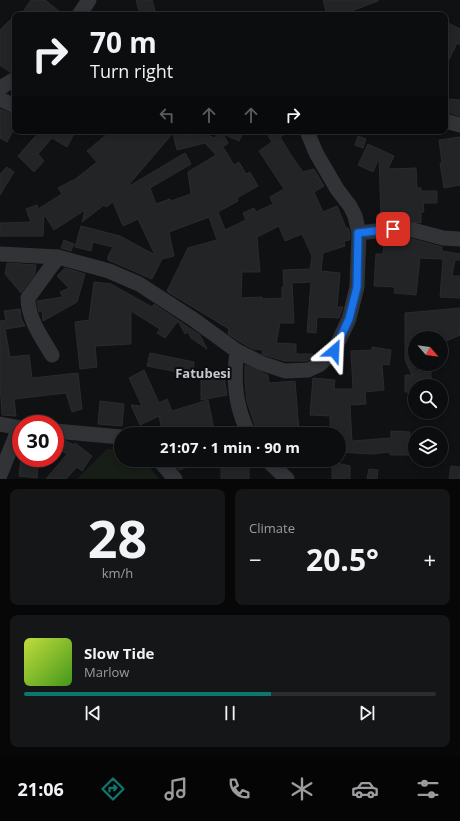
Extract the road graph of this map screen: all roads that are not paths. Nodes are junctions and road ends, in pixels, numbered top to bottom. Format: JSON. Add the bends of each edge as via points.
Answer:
{"nodes":[{"id":1,"x":89,"y":0,"type":"edge"},
{"id":2,"x":81,"y":12,"type":"edge"},
{"id":3,"x":12,"y":82,"type":"edge"},
{"id":4,"x":0,"y":88,"type":"edge"},
{"id":5,"x":0,"y":99,"type":"edge"},
{"id":6,"x":12,"y":105,"type":"edge"},
{"id":7,"x":448,"y":121,"type":"edge"},
{"id":8,"x":460,"y":125,"type":"edge"},
{"id":9,"x":308,"y":134,"type":"edge"},
{"id":10,"x":358,"y":233,"type":"junction"},
{"id":11,"x":460,"y":239,"type":"edge"},
{"id":12,"x":0,"y":254,"type":"edge"},
{"id":13,"x":58,"y":257,"type":"junction"},
{"id":14,"x":237,"y":351,"type":"junction"},
{"id":15,"x":52,"y":355,"type":"dead end"},
{"id":16,"x":0,"y":424,"type":"edge"},
{"id":17,"x":12,"y":426,"type":"edge"},
{"id":18,"x":246,"y":427,"type":"edge"},
{"id":19,"x":64,"y":432,"type":"edge"},
{"id":20,"x":114,"y":436,"type":"edge"},
{"id":21,"x":12,"y":447,"type":"edge"},
{"id":22,"x":165,"y":467,"type":"edge"},
{"id":23,"x":274,"y":467,"type":"edge"},
{"id":24,"x":0,"y":475,"type":"edge"},
{"id":25,"x":175,"y":479,"type":"edge"},
{"id":26,"x":287,"y":479,"type":"edge"}],
"edges":[{"from":1,"to":2,"type":"street"},
{"from":3,"to":4,"type":"street"},
{"from":5,"to":6,"type":"street"},
{"from":7,"to":8,"type":"street"},
{"from":9,"to":10,"type":"street","via":[[316,153],[350,206]]},
{"from":10,"to":11,"type":"street","via":[[399,229]]},
{"from":10,"to":14,"type":"street","via":[[355,293],[349,319],[328,358],[308,370],[285,371]]},
{"from":12,"to":13,"type":"street"},
{"from":13,"to":14,"type":"street","via":[[109,271],[139,284],[193,318]]},
{"from":13,"to":15,"type":"street","via":[[28,301],[36,328]]},
{"from":14,"to":18,"type":"street","via":[[236,385]]},
{"from":16,"to":17,"type":"street"},
{"from":19,"to":20,"type":"street"},
{"from":21,"to":24,"type":"street"},
{"from":22,"to":25,"type":"street"},
{"from":23,"to":26,"type":"street"}]}
